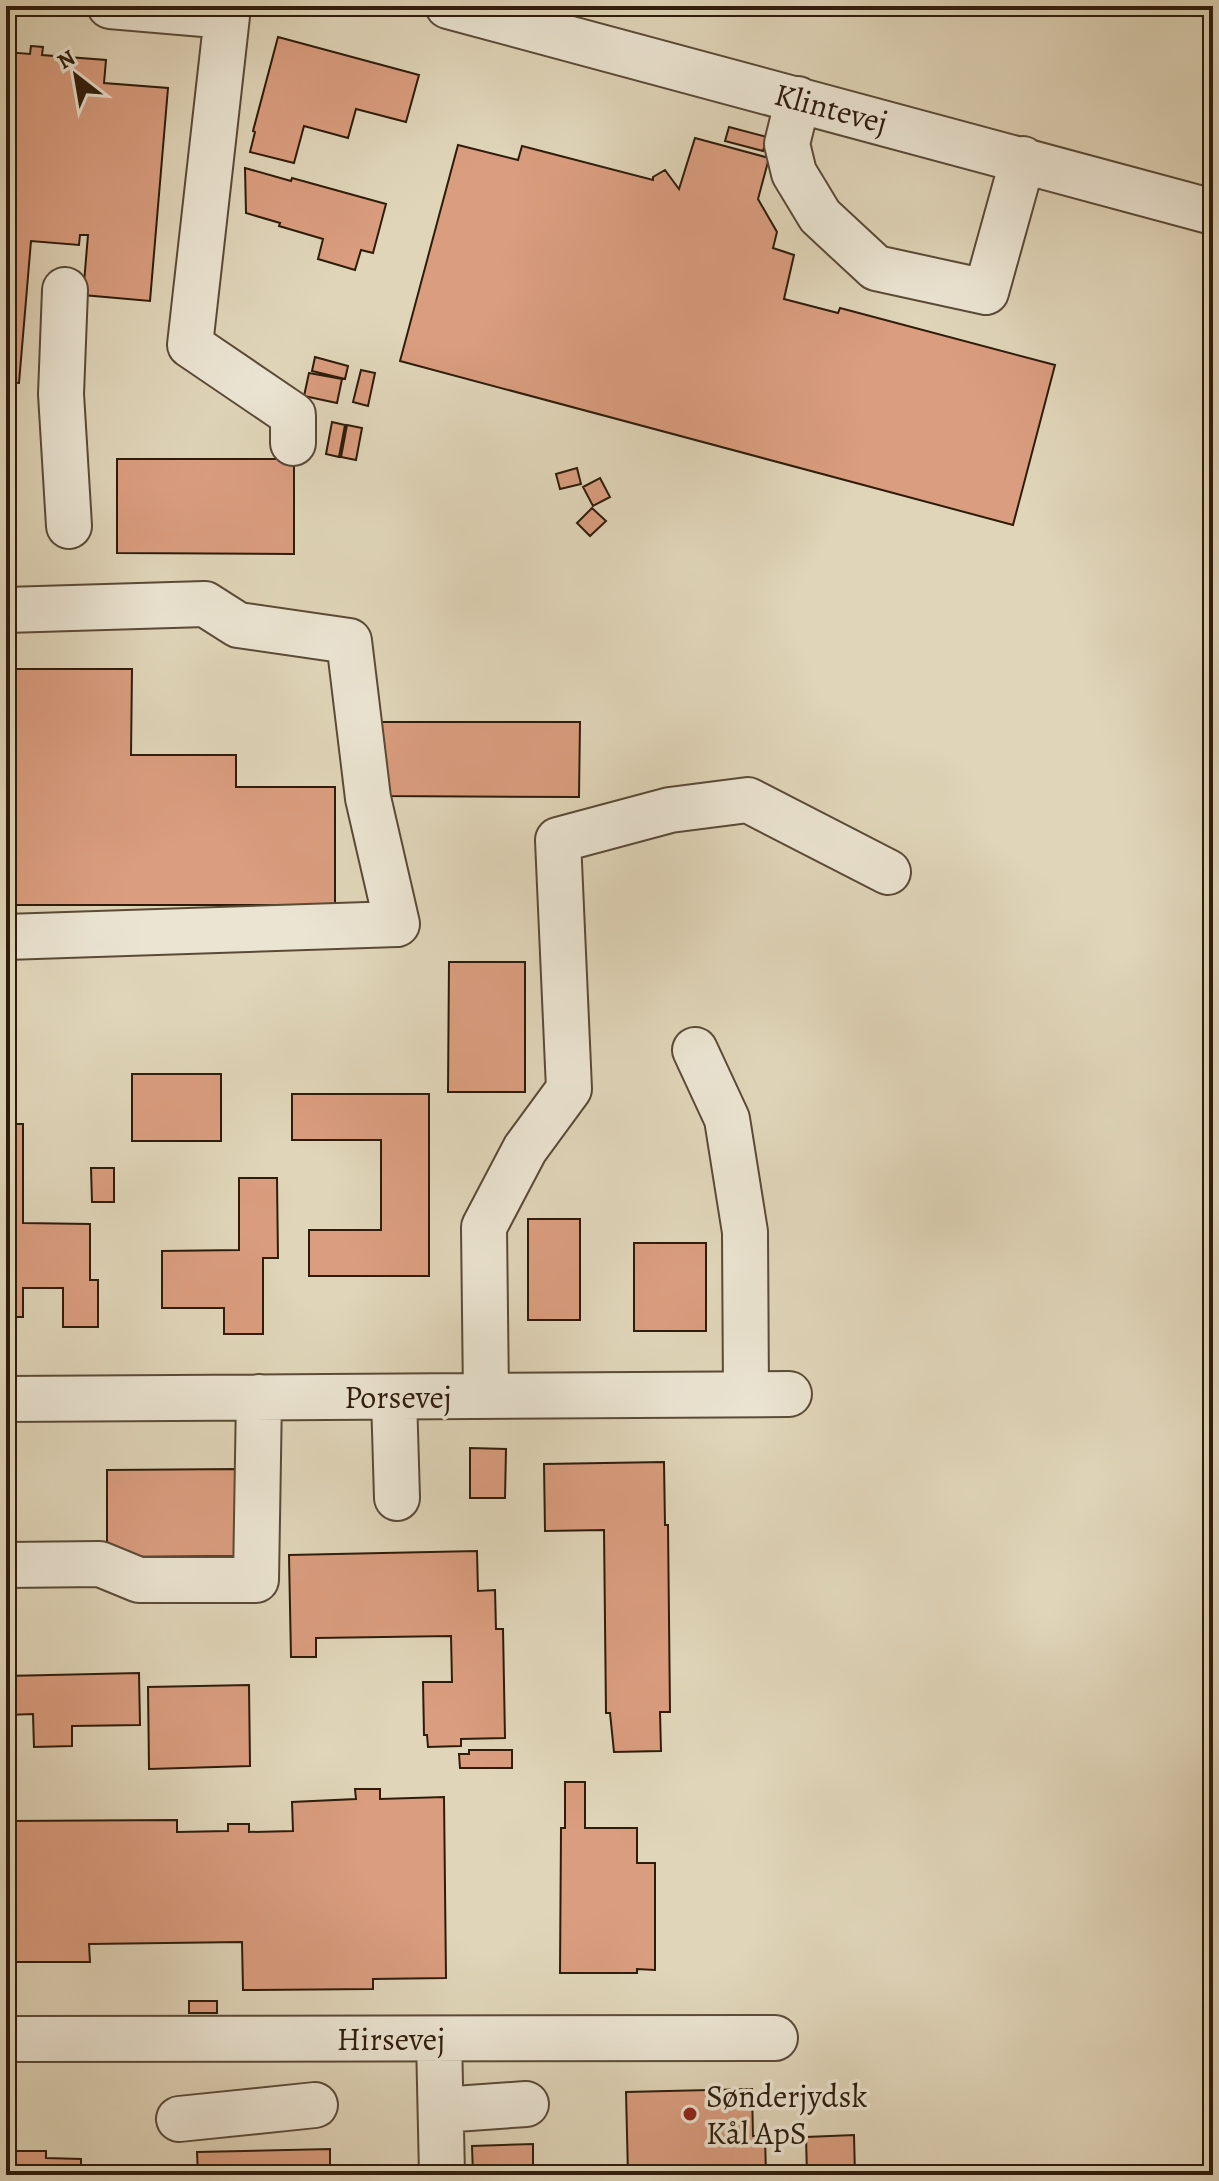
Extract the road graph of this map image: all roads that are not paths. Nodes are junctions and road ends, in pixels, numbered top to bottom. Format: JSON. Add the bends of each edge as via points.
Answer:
{"nodes":[{"id":1,"x":110,"y":6,"type":"edge"},
{"id":2,"x":448,"y":6,"type":"edge"},
{"id":3,"x":798,"y":99,"type":"junction"},
{"id":4,"x":1023,"y":159,"type":"junction"},
{"id":5,"x":1213,"y":212,"type":"edge"},
{"id":6,"x":65,"y":290,"type":"dead end"},
{"id":7,"x":293,"y":443,"type":"dead end"},
{"id":8,"x":69,"y":526,"type":"dead end"},
{"id":9,"x":6,"y":610,"type":"edge"},
{"id":10,"x":888,"y":872,"type":"dead end"},
{"id":11,"x":6,"y":937,"type":"edge"},
{"id":12,"x":695,"y":1050,"type":"dead end"},
{"id":13,"x":746,"y":1394,"type":"junction"},
{"id":14,"x":789,"y":1394,"type":"dead end"},
{"id":15,"x":486,"y":1396,"type":"junction"},
{"id":16,"x":259,"y":1397,"type":"junction"},
{"id":17,"x":394,"y":1397,"type":"junction"},
{"id":18,"x":6,"y":1399,"type":"edge"},
{"id":19,"x":397,"y":1498,"type":"dead end"},
{"id":20,"x":6,"y":1565,"type":"edge"},
{"id":21,"x":775,"y":2038,"type":"dead end"},
{"id":22,"x":6,"y":2039,"type":"edge"},
{"id":23,"x":439,"y":2039,"type":"junction"},
{"id":24,"x":526,"y":2104,"type":"dead end"},
{"id":25,"x":315,"y":2105,"type":"dead end"},
{"id":26,"x":441,"y":2110,"type":"junction"},
{"id":27,"x":179,"y":2119,"type":"dead end"},
{"id":28,"x":442,"y":2175,"type":"edge"}],
"edges":[{"from":1,"to":7,"type":"street","via":[[227,16],[190,345],[293,415]]},
{"from":2,"to":3,"type":"street","name":"Klintevej"},
{"from":3,"to":4,"type":"street","name":"Klintevej"},
{"from":3,"to":4,"type":"street","via":[[787,144],[794,173],[820,216],[876,268],[986,292]]},
{"from":4,"to":5,"type":"street","name":"Klintevej"},
{"from":6,"to":8,"type":"street","via":[[61,394]]},
{"from":9,"to":11,"type":"street","via":[[205,604],[238,625],[349,641],[368,798],[397,924]]},
{"from":10,"to":15,"type":"street","via":[[748,800],[670,810],[558,840],[569,1089],[525,1149],[484,1227]]},
{"from":12,"to":13,"type":"street","via":[[727,1119],[745,1232]]},
{"from":13,"to":14,"type":"street","name":"Porsevej"},
{"from":13,"to":15,"type":"street","name":"Porsevej"},
{"from":15,"to":17,"type":"street","name":"Porsevej"},
{"from":16,"to":17,"type":"street","name":"Porsevej"},
{"from":16,"to":18,"type":"street","name":"Porsevej"},
{"from":16,"to":20,"type":"street","via":[[256,1580],[139,1580],[100,1564]]},
{"from":17,"to":19,"type":"street"},
{"from":21,"to":23,"type":"street","name":"Hirsevej"},
{"from":22,"to":23,"type":"street","name":"Hirsevej"},
{"from":23,"to":26,"type":"street"},
{"from":24,"to":26,"type":"street"},
{"from":25,"to":27,"type":"street"},
{"from":26,"to":28,"type":"street"}]}
